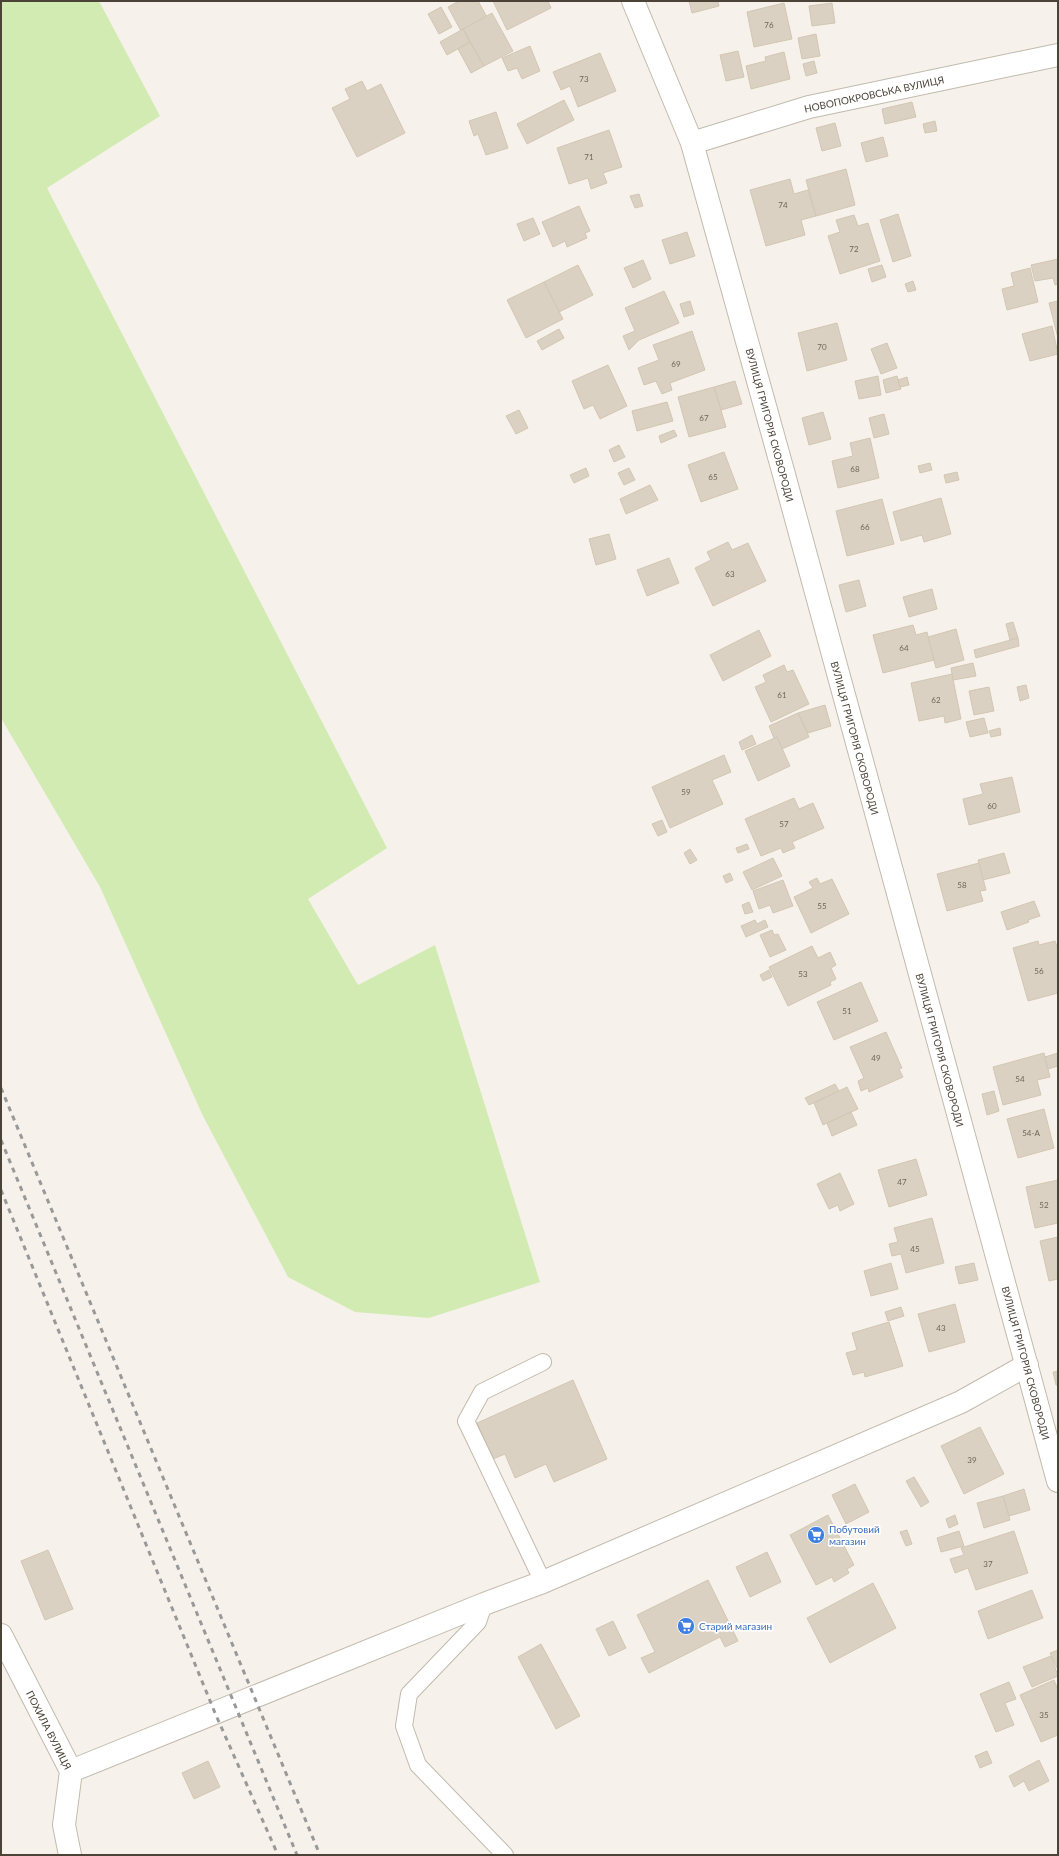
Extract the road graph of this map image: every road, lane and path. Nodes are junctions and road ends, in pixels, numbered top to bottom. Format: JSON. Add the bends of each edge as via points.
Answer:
{"nodes":[{"id":1,"x":633,"y":1,"type":"edge"},
{"id":2,"x":1058,"y":55,"type":"edge"},
{"id":3,"x":692,"y":143,"type":"junction"},
{"id":4,"x":543,"y":1362,"type":"dead end"},
{"id":5,"x":1027,"y":1366,"type":"junction"},
{"id":6,"x":1058,"y":1481,"type":"edge"},
{"id":7,"x":543,"y":1582,"type":"junction"},
{"id":8,"x":484,"y":1604,"type":"junction"},
{"id":9,"x":1,"y":1635,"type":"edge"},
{"id":10,"x":71,"y":1771,"type":"junction"},
{"id":11,"x":70,"y":1855,"type":"edge"},
{"id":12,"x":505,"y":1855,"type":"edge"}],
"edges":[{"from":1,"to":3,"type":"street","name":"ВУЛИЦЯ ГРИГОРІЯ СКОВОРОДИ"},
{"from":2,"to":3,"type":"street","name":"НОВОПОКРОВСЬКА ВУЛИЦЯ","via":[[809,107]]},
{"from":3,"to":5,"type":"street","name":"ВУЛИЦЯ ГРИГОРІЯ СКОВОРОДИ"},
{"from":4,"to":7,"type":"lane","via":[[482,1392],[466,1421]]},
{"from":5,"to":6,"type":"street","name":"ВУЛИЦЯ ГРИГОРІЯ СКОВОРОДИ"},
{"from":5,"to":7,"type":"street","via":[[961,1402]]},
{"from":7,"to":8,"type":"street"},
{"from":8,"to":10,"type":"street"},
{"from":8,"to":12,"type":"lane","via":[[478,1622],[409,1694],[404,1726],[418,1766]]},
{"from":9,"to":10,"type":"street","name":"ПОХИЛА ВУЛИЦЯ"},
{"from":10,"to":11,"type":"street","name":"ПОХИЛА ВУЛИЦЯ","via":[[64,1825]]}]}
